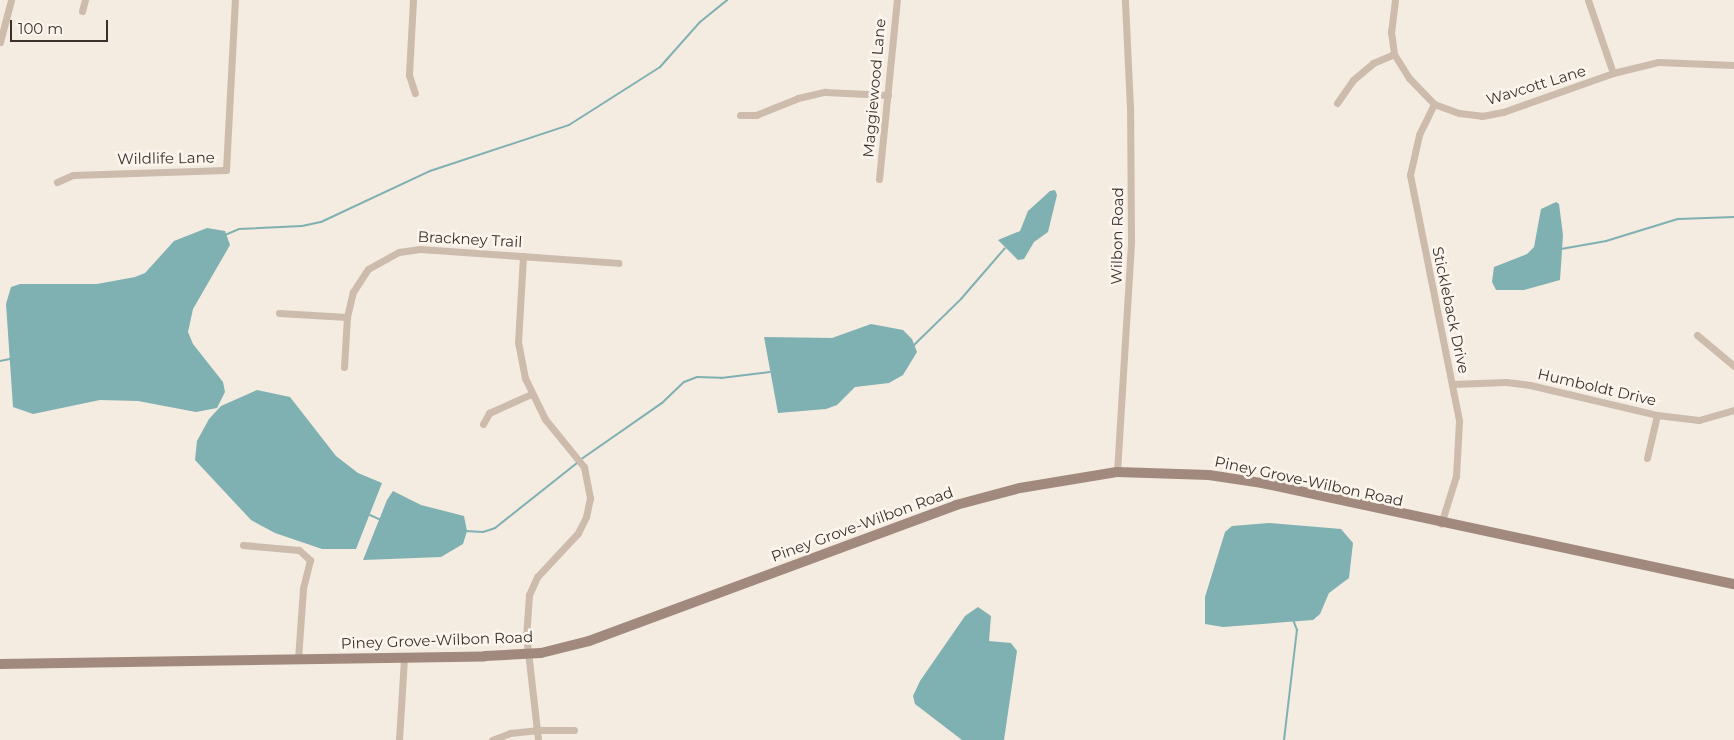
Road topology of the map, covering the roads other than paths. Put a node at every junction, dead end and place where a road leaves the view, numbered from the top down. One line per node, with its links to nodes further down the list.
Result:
1 (11, 0): 10 (street)
2 (85, 0): 9 (street)
3 (235, 0): 20 (street, Wildlife Lane)
4 (413, 0): 14 (street)
5 (897, 0): 15 (street, Maggiewood Lane)
6 (1125, 0): 34 (street, Wilbon Road)
7 (1395, 0): 11 (street, Wavcott Lane)
8 (1588, 0): 13 (street)
9 (82, 10)
10 (0, 42)
11 (1394, 54): 16 (street); 17 (street, Wavcott Lane)
12 (1734, 65): 13 (street, Wavcott Lane)
13 (1613, 73): 17 (street, Wavcott Lane)
14 (415, 93)
15 (888, 95): 18 (street); 19 (street, Maggiewood Lane)
16 (1337, 103)
17 (1434, 104): 28 (street, Stickleback Drive)
18 (740, 115)
19 (879, 179)
20 (57, 182)
21 (523, 256): 22 (street, Brackney Trail); 24 (street, Brackney Trail); 29 (street)
22 (619, 263)
23 (278, 313): 24 (street)
24 (347, 317): 27 (street, Brackney Trail)
25 (1697, 335): 26 (street)
26 (1734, 366)
27 (344, 367)
28 (1452, 384): 31 (street, Humboldt Drive); 35 (street, Stickleback Drive)
29 (531, 394): 32 (street); 38 (street)
30 (1734, 410): 31 (street, Humboldt Drive)
31 (1657, 416): 33 (street)
32 (483, 424)
33 (1647, 458)
34 (1117, 472): 35 (street, Piney Grove-Wilbon Road); 38 (street, Piney Grove-Wilbon Road)
35 (1441, 524): 37 (street, Piney Grove-Wilbon Road)
36 (243, 544): 40 (street)
37 (1734, 584)
38 (530, 654): 39 (street, Piney Grove-Wilbon Road); 42 (street)
39 (404, 658): 40 (street, Piney Grove-Wilbon Road); 44 (street)
40 (298, 659): 41 (street, Piney Grove-Wilbon Road)
41 (0, 664)
42 (538, 730): 43 (street); 45 (street); 46 (street)
43 (574, 730)
44 (399, 740)
45 (492, 740)
46 (538, 740)

